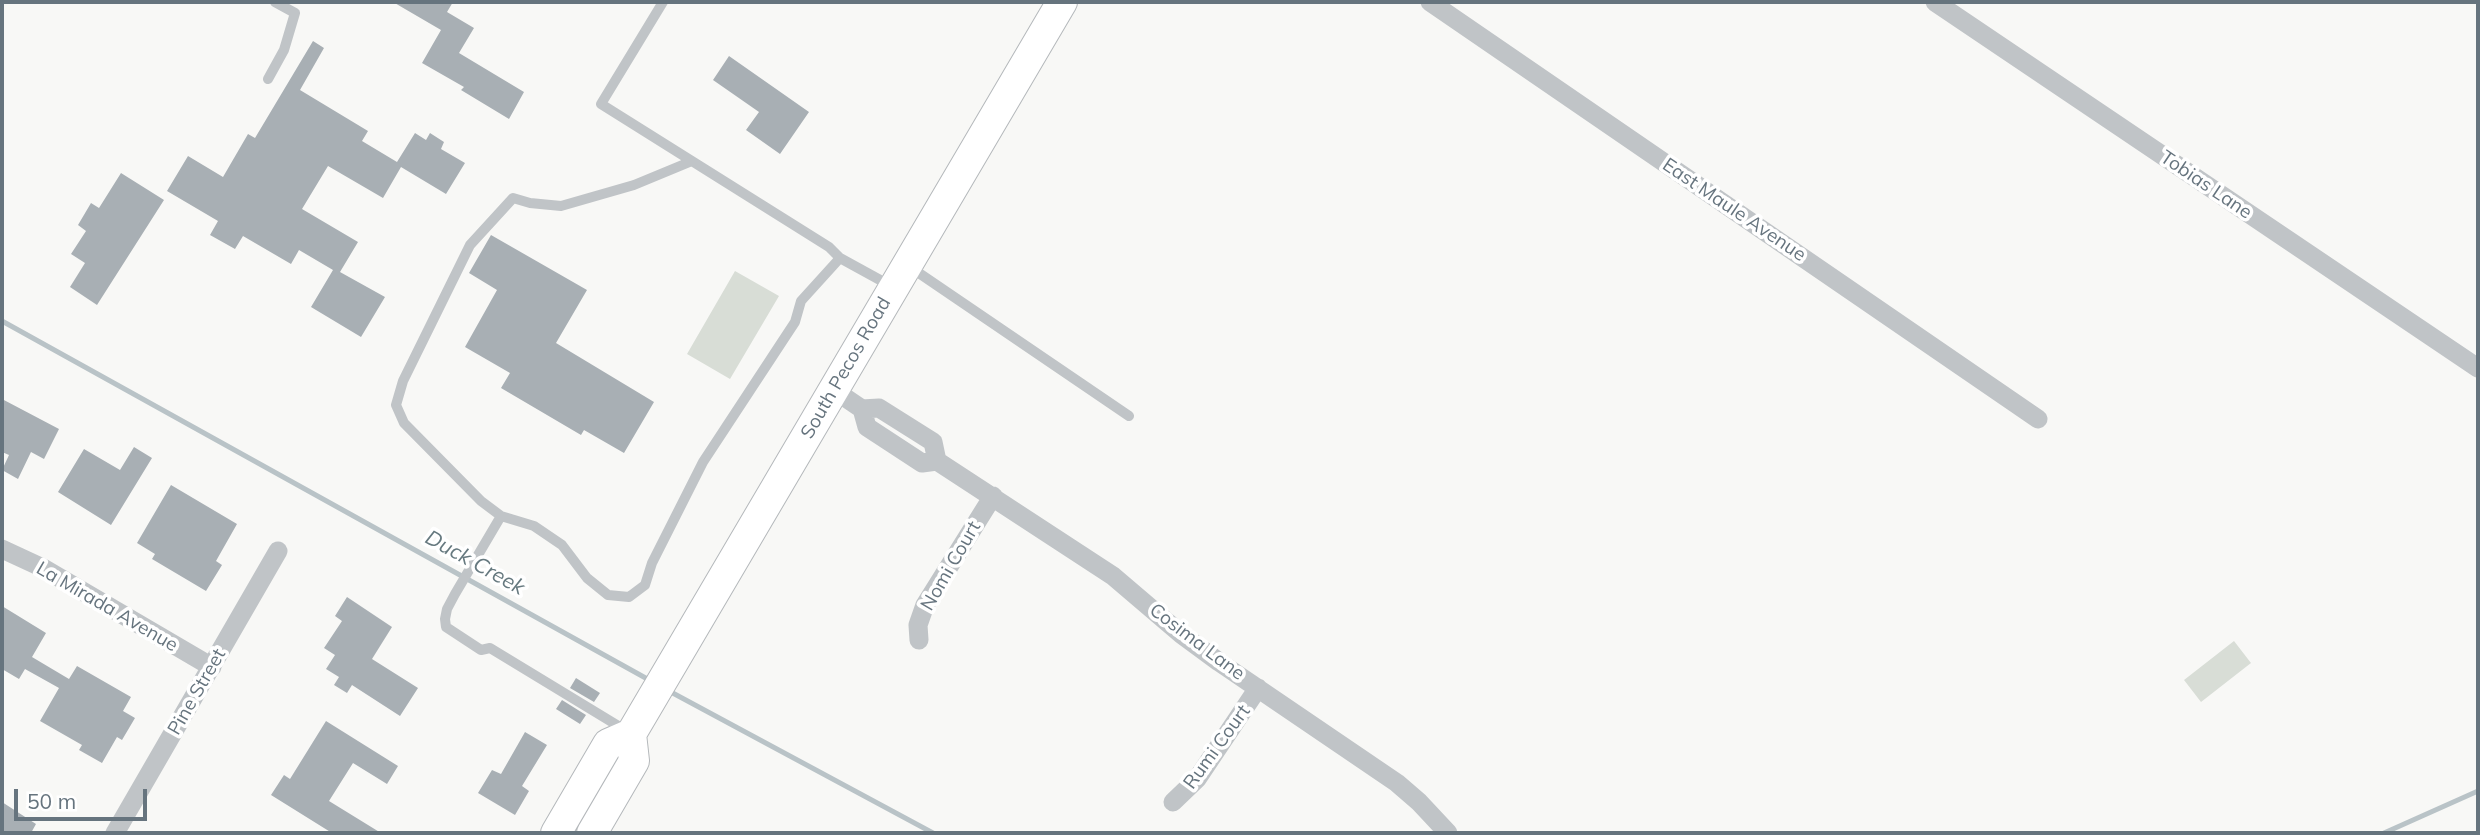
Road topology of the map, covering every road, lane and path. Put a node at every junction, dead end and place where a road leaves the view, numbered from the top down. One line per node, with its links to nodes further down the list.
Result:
1 (275, 2): 6 (lane)
2 (663, 2): 7 (lane)
3 (1062, 2): 9 (main road, South Pecos Road)
4 (1430, 2): 14 (street, East Maule Avenue)
5 (1935, 2): 10 (street, Tobias Lane)
6 (268, 79)
7 (692, 161): 8 (lane); 19 (lane)
8 (840, 258): 9 (lane); 19 (lane)
9 (900, 276): 11 (main road, South Pecos Road); 13 (lane)
10 (2478, 368)
11 (834, 390): 12 (street, Cosima Lane); 25 (main road, South Pecos Road)
12 (862, 409): 15 (street, Cosima Lane); 16 (street, Cosima Lane)
13 (1129, 416)
14 (2038, 419)
15 (912, 429): 16 (lane); 17 (street, Cosima Lane)
16 (900, 449): 17 (street, Cosima Lane)
17 (937, 461): 18 (street, Cosima Lane)
18 (993, 496): 22 (street, Nomi Court); 24 (street, Cosima Lane)
19 (501, 516): 25 (lane)
20 (2, 549): 23 (street, La Mirada Avenue)
21 (278, 551): 23 (street, Pine Street)
22 (919, 640)
23 (212, 667): 27 (street, Pine Street)
24 (1258, 688): 26 (street, Rumi Court); 30 (street, Cosima Lane)
25 (636, 732): 28 (main road, South Pecos Road); 29 (main road)
26 (1173, 802)
27 (114, 833)
28 (556, 833)
29 (592, 833)
30 (1448, 833)

